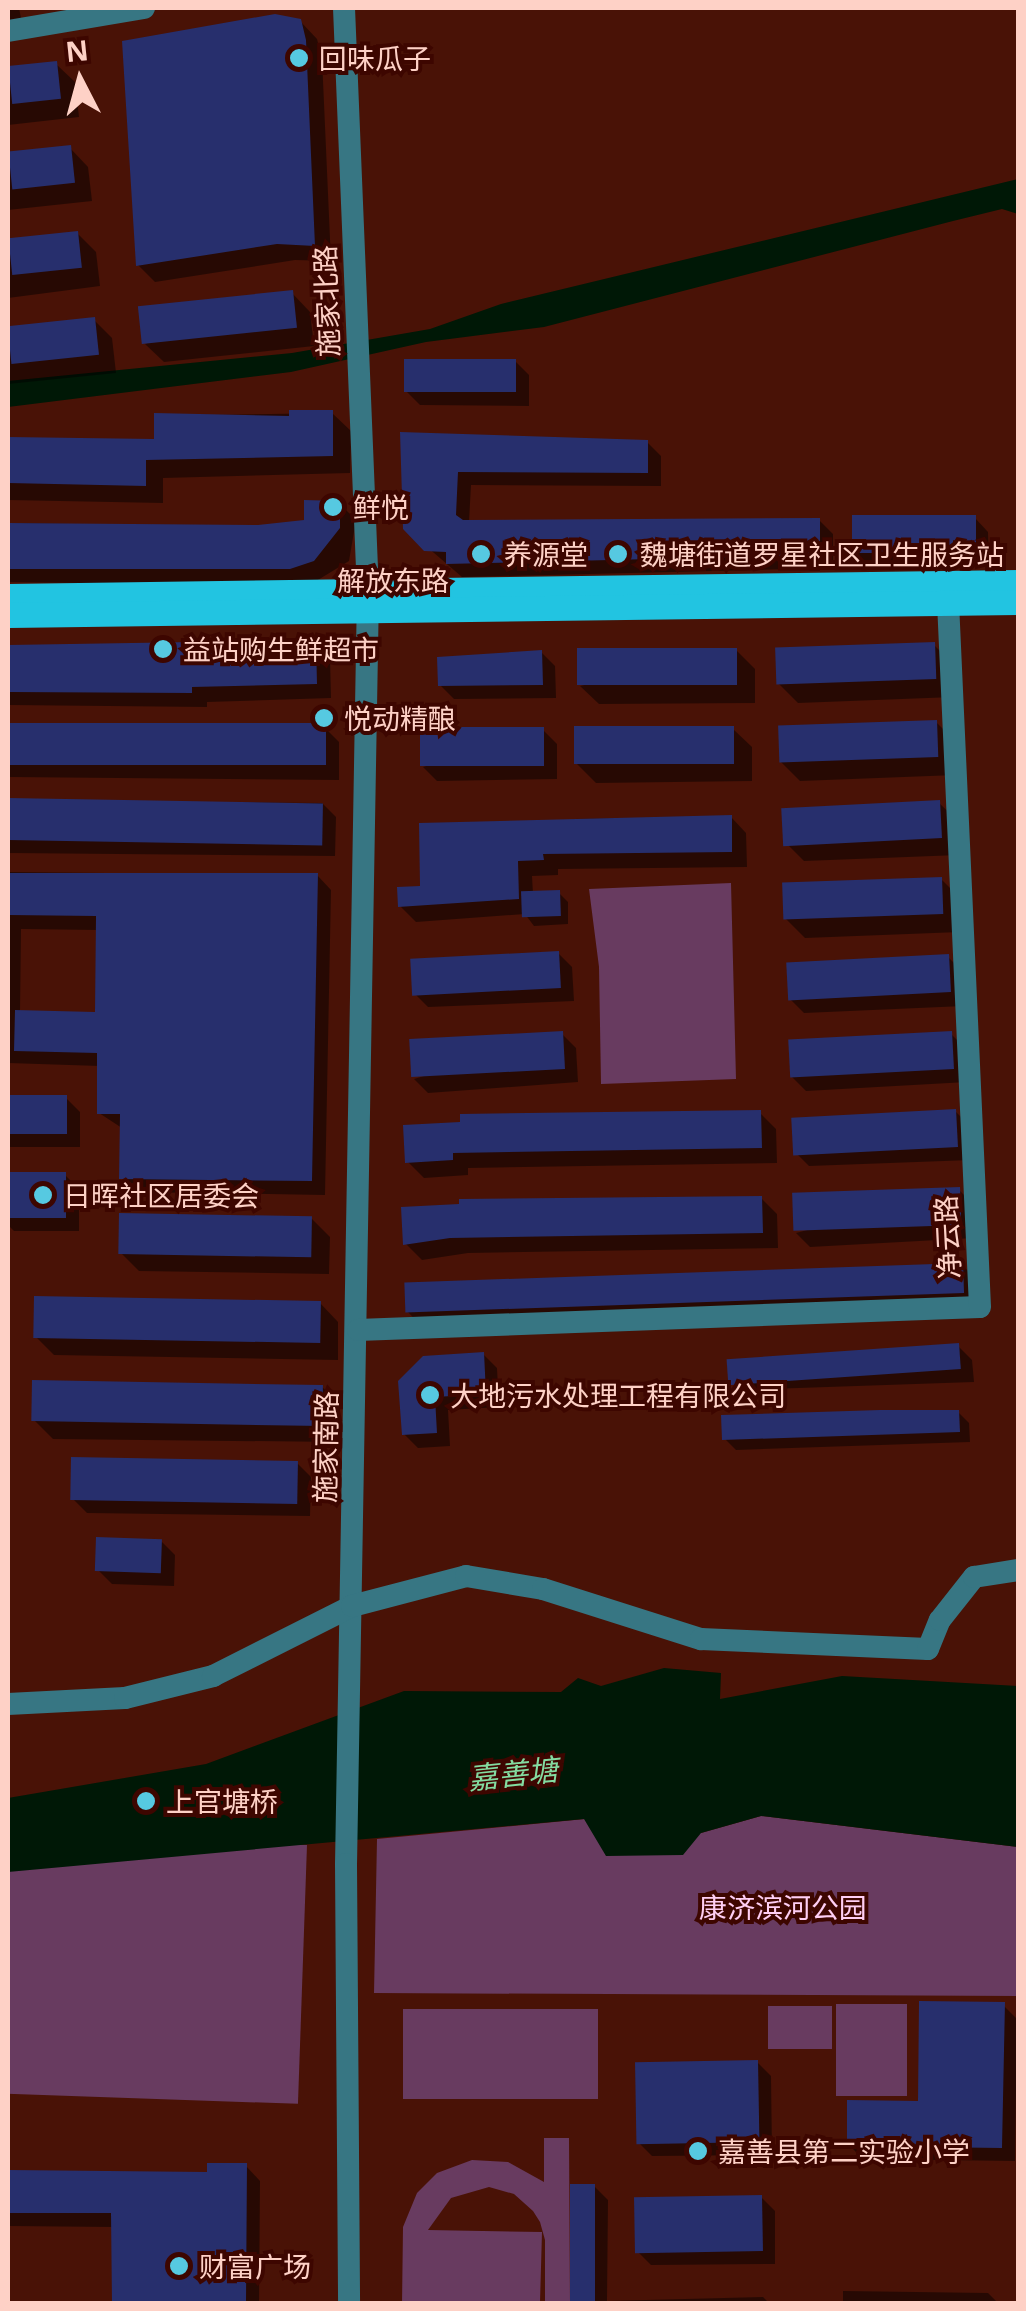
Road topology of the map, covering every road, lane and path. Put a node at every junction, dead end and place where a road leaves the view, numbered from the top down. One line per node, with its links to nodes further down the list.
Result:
1 (144, 8): 3 (street)
2 (344, 8): 6 (street, 施家北路)
3 (8, 31)
4 (1018, 582): 6 (main road, 解放东路)
5 (8, 596): 6 (main road, 解放东路)
6 (368, 600): 8 (main road, 解放东路); 9 (main road, 解放东路); 10 (street, 施家南路)
7 (1018, 602): 8 (main road, 解放东路)
8 (948, 603): 10 (street, 净云路)
9 (8, 614)
10 (358, 1330): 12 (street, 施家南路)
11 (1018, 1570): 12 (street)
12 (352, 1606): 13 (street); 14 (street, 施家南路)
13 (8, 1704)
14 (348, 2304)

